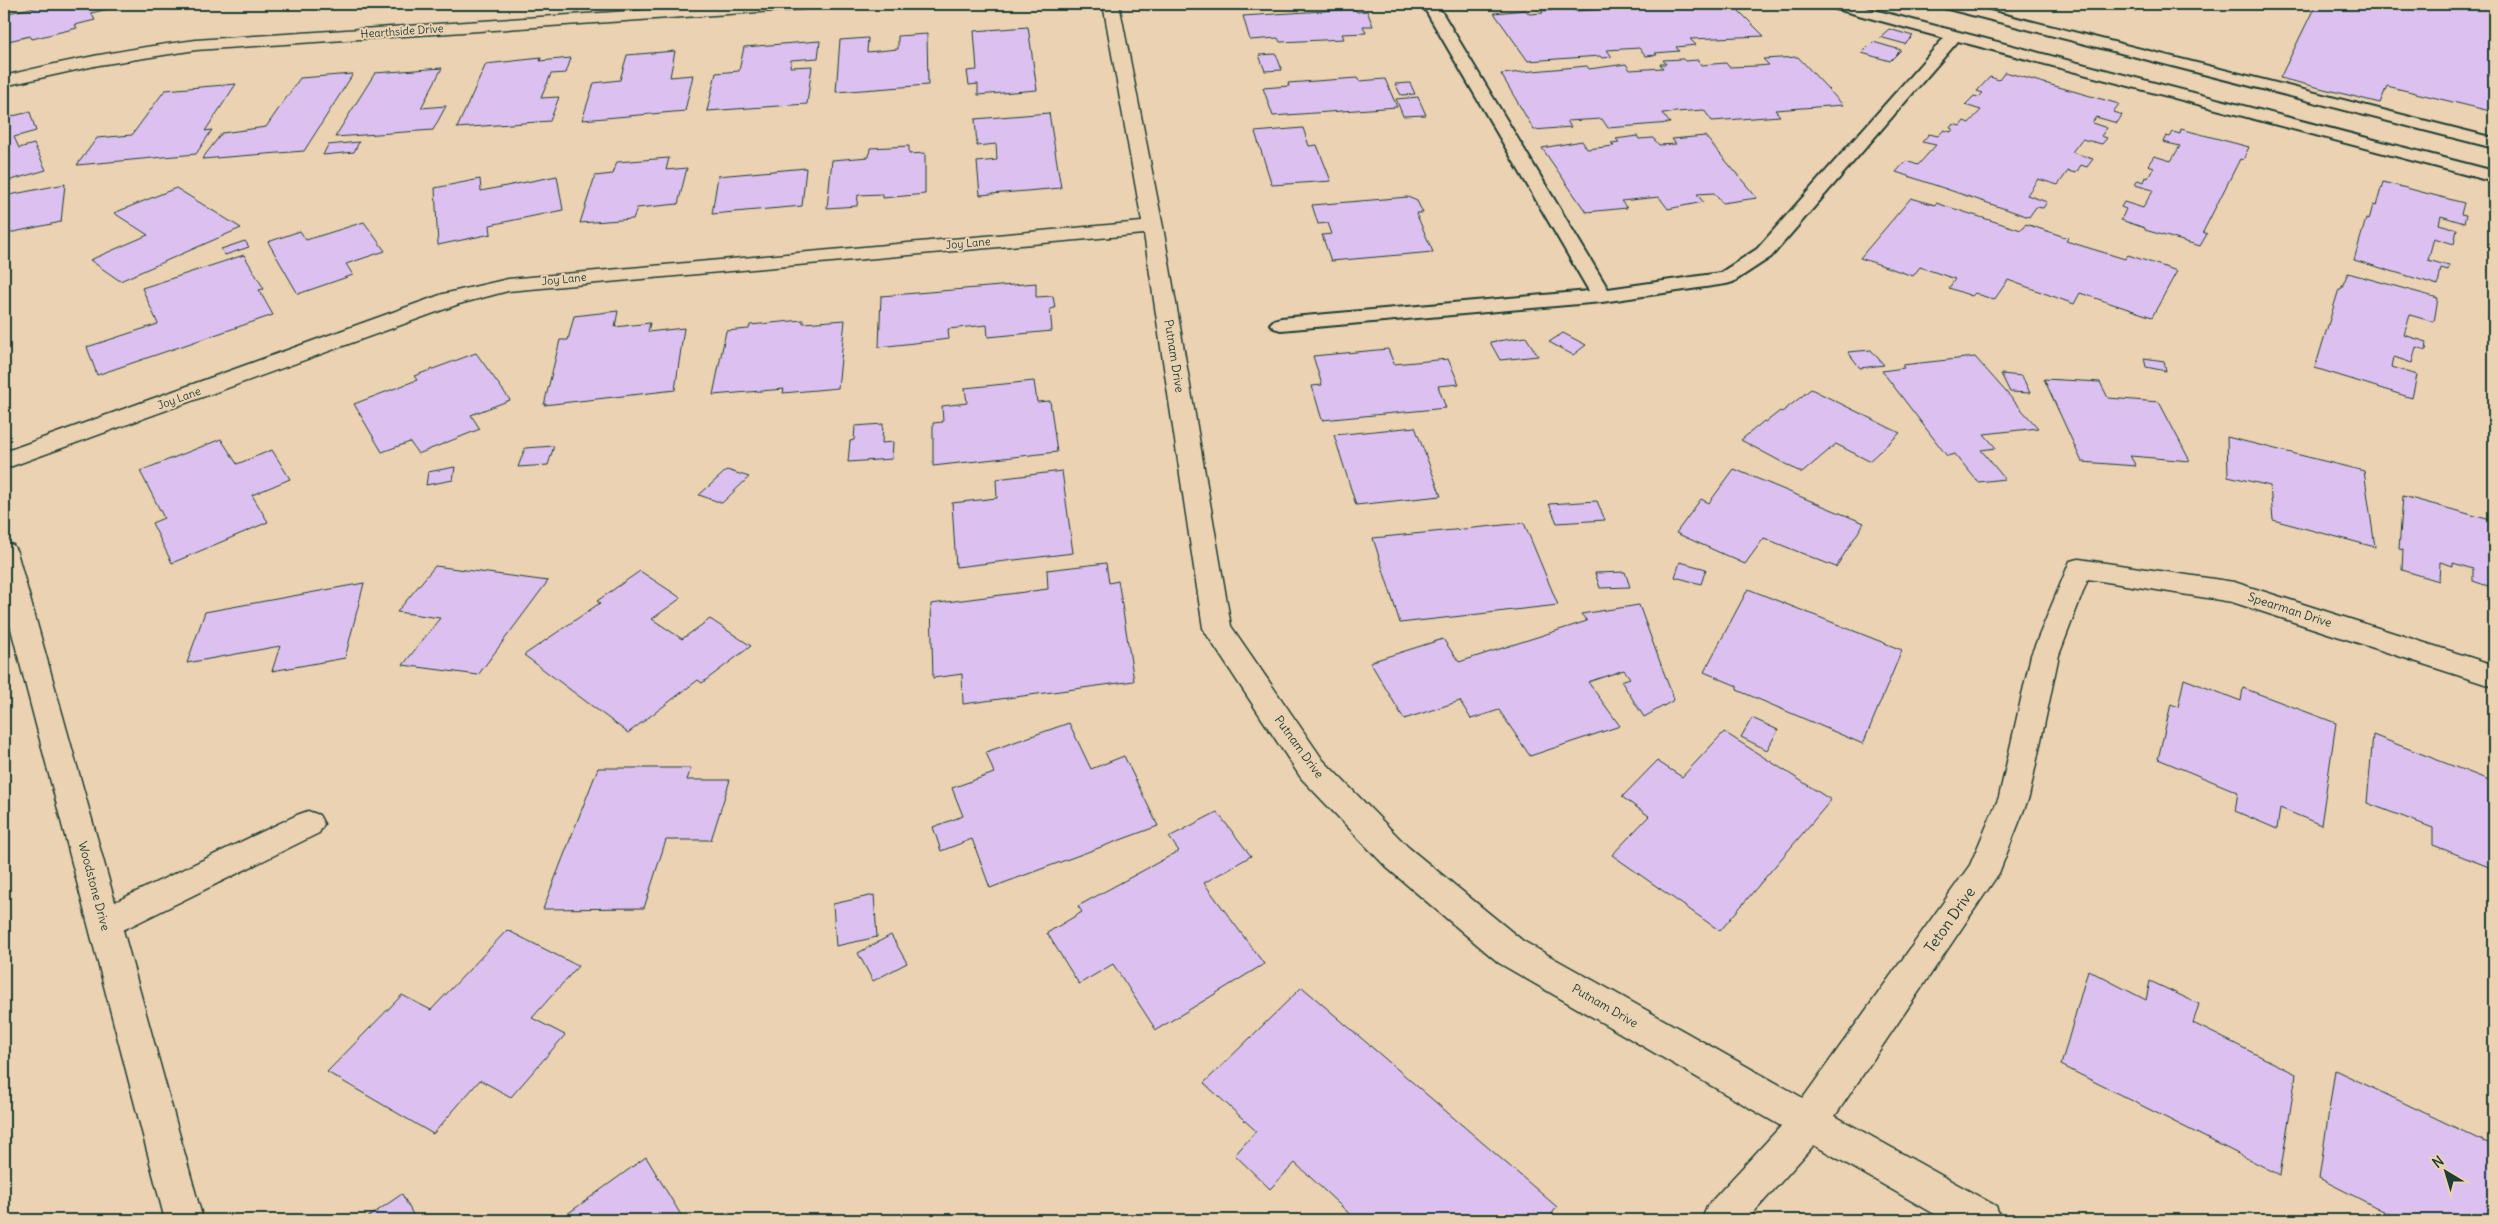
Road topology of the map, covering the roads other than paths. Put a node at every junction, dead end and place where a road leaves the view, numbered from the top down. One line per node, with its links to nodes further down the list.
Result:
1 (804, 4): 7 (street, Hearthside Drive)
2 (1111, 4): 10 (street, Putnam Drive)
3 (1429, 4): 11 (lane)
4 (1834, 4): 6 (lane)
5 (1944, 4): 8 (lane)
6 (1955, 36): 9 (lane); 11 (lane)
7 (4, 81)
8 (2494, 144)
9 (2494, 176)
10 (1153, 227): 13 (street, Joy Lane); 19 (street, Putnam Drive)
11 (1602, 296): 12 (lane)
12 (1281, 324)
13 (4, 461)
14 (4, 552): 18 (street, Woodstone Drive)
15 (2079, 568): 16 (street, Spearman Drive); 19 (street, Teton Drive)
16 (2494, 676)
17 (308, 824): 18 (street)
18 (104, 923): 20 (street, Woodstone Drive)
19 (1809, 1122): 21 (street, Teton Drive); 22 (street, Putnam Drive)
20 (184, 1220)
21 (1722, 1220)
22 (1982, 1220)

